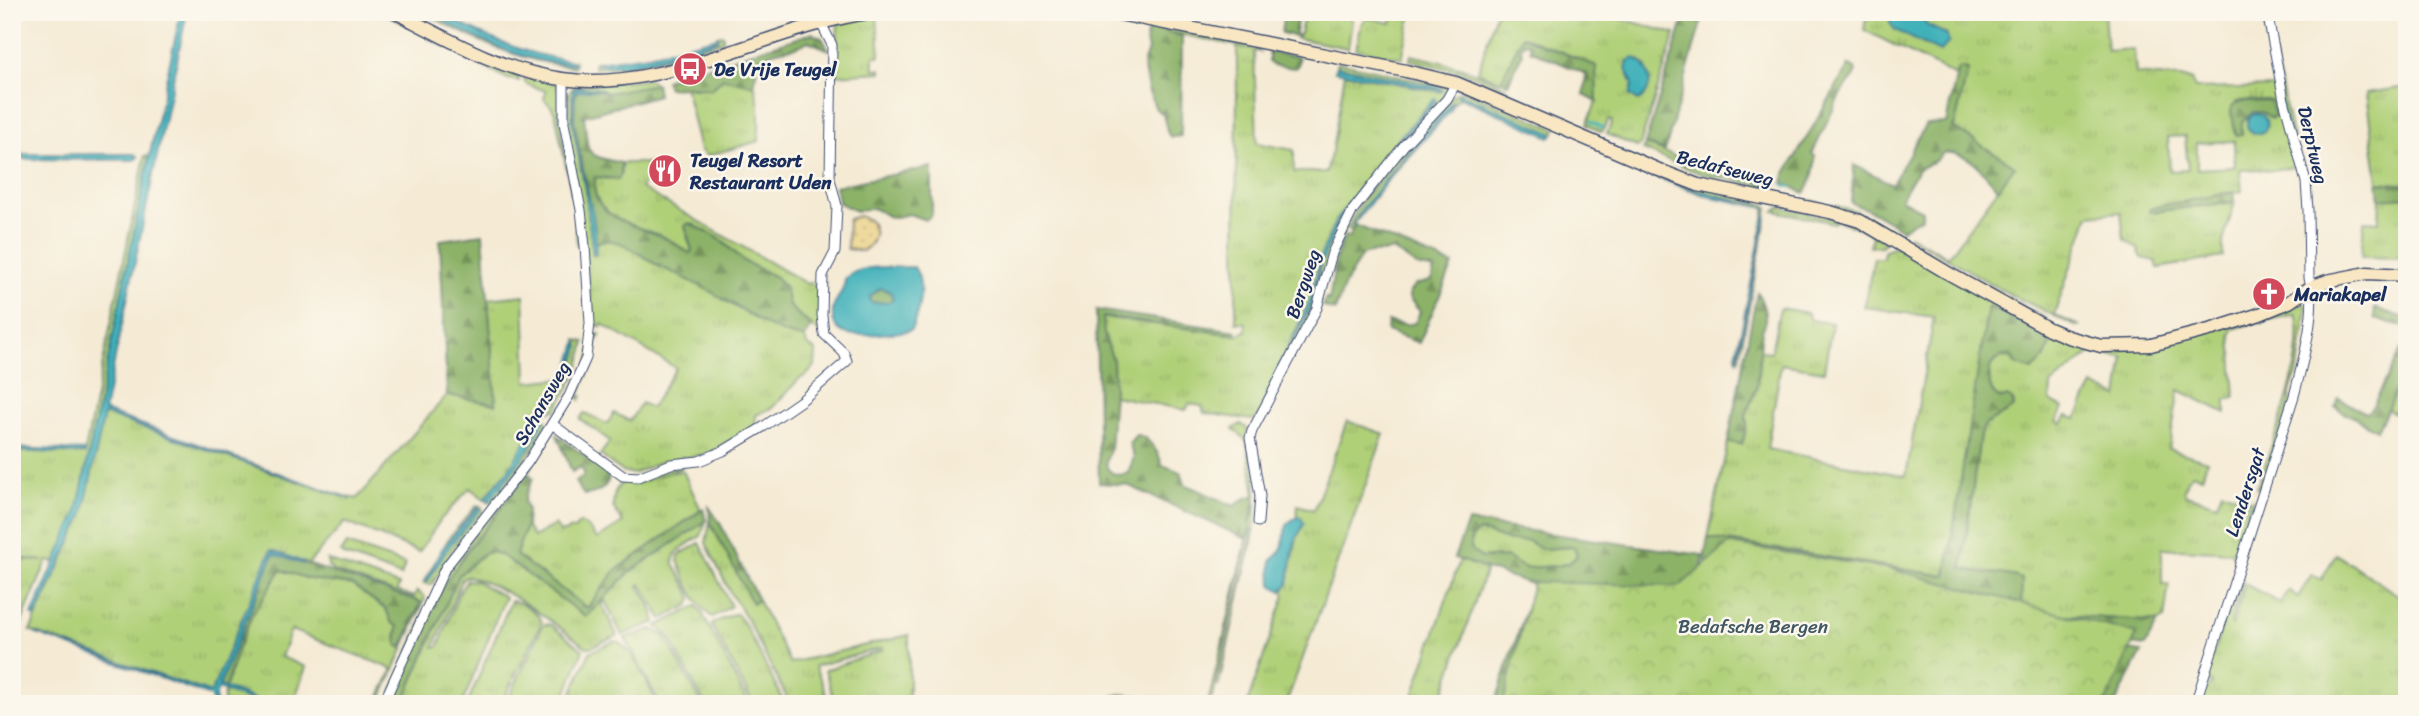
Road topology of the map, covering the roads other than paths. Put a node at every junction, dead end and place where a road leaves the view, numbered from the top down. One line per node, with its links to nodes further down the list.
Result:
1 (395, 12): 6 (street)
2 (874, 12): 5 (street)
3 (1109, 12): 7 (street, Bedafseweg)
4 (2267, 12): 9 (street, Derptweg)
5 (821, 23): 6 (street); 10 (street)
6 (564, 80): 10 (street, Schansweg)
7 (1456, 83): 9 (street, Bedafseweg); 11 (street, Bergweg)
8 (2407, 275): 9 (street, Bedafseweg)
9 (2311, 287): 13 (street, Lendersgat)
10 (552, 424): 12 (street, Schansweg)
11 (1258, 522)
12 (383, 704)
13 (2195, 704)

